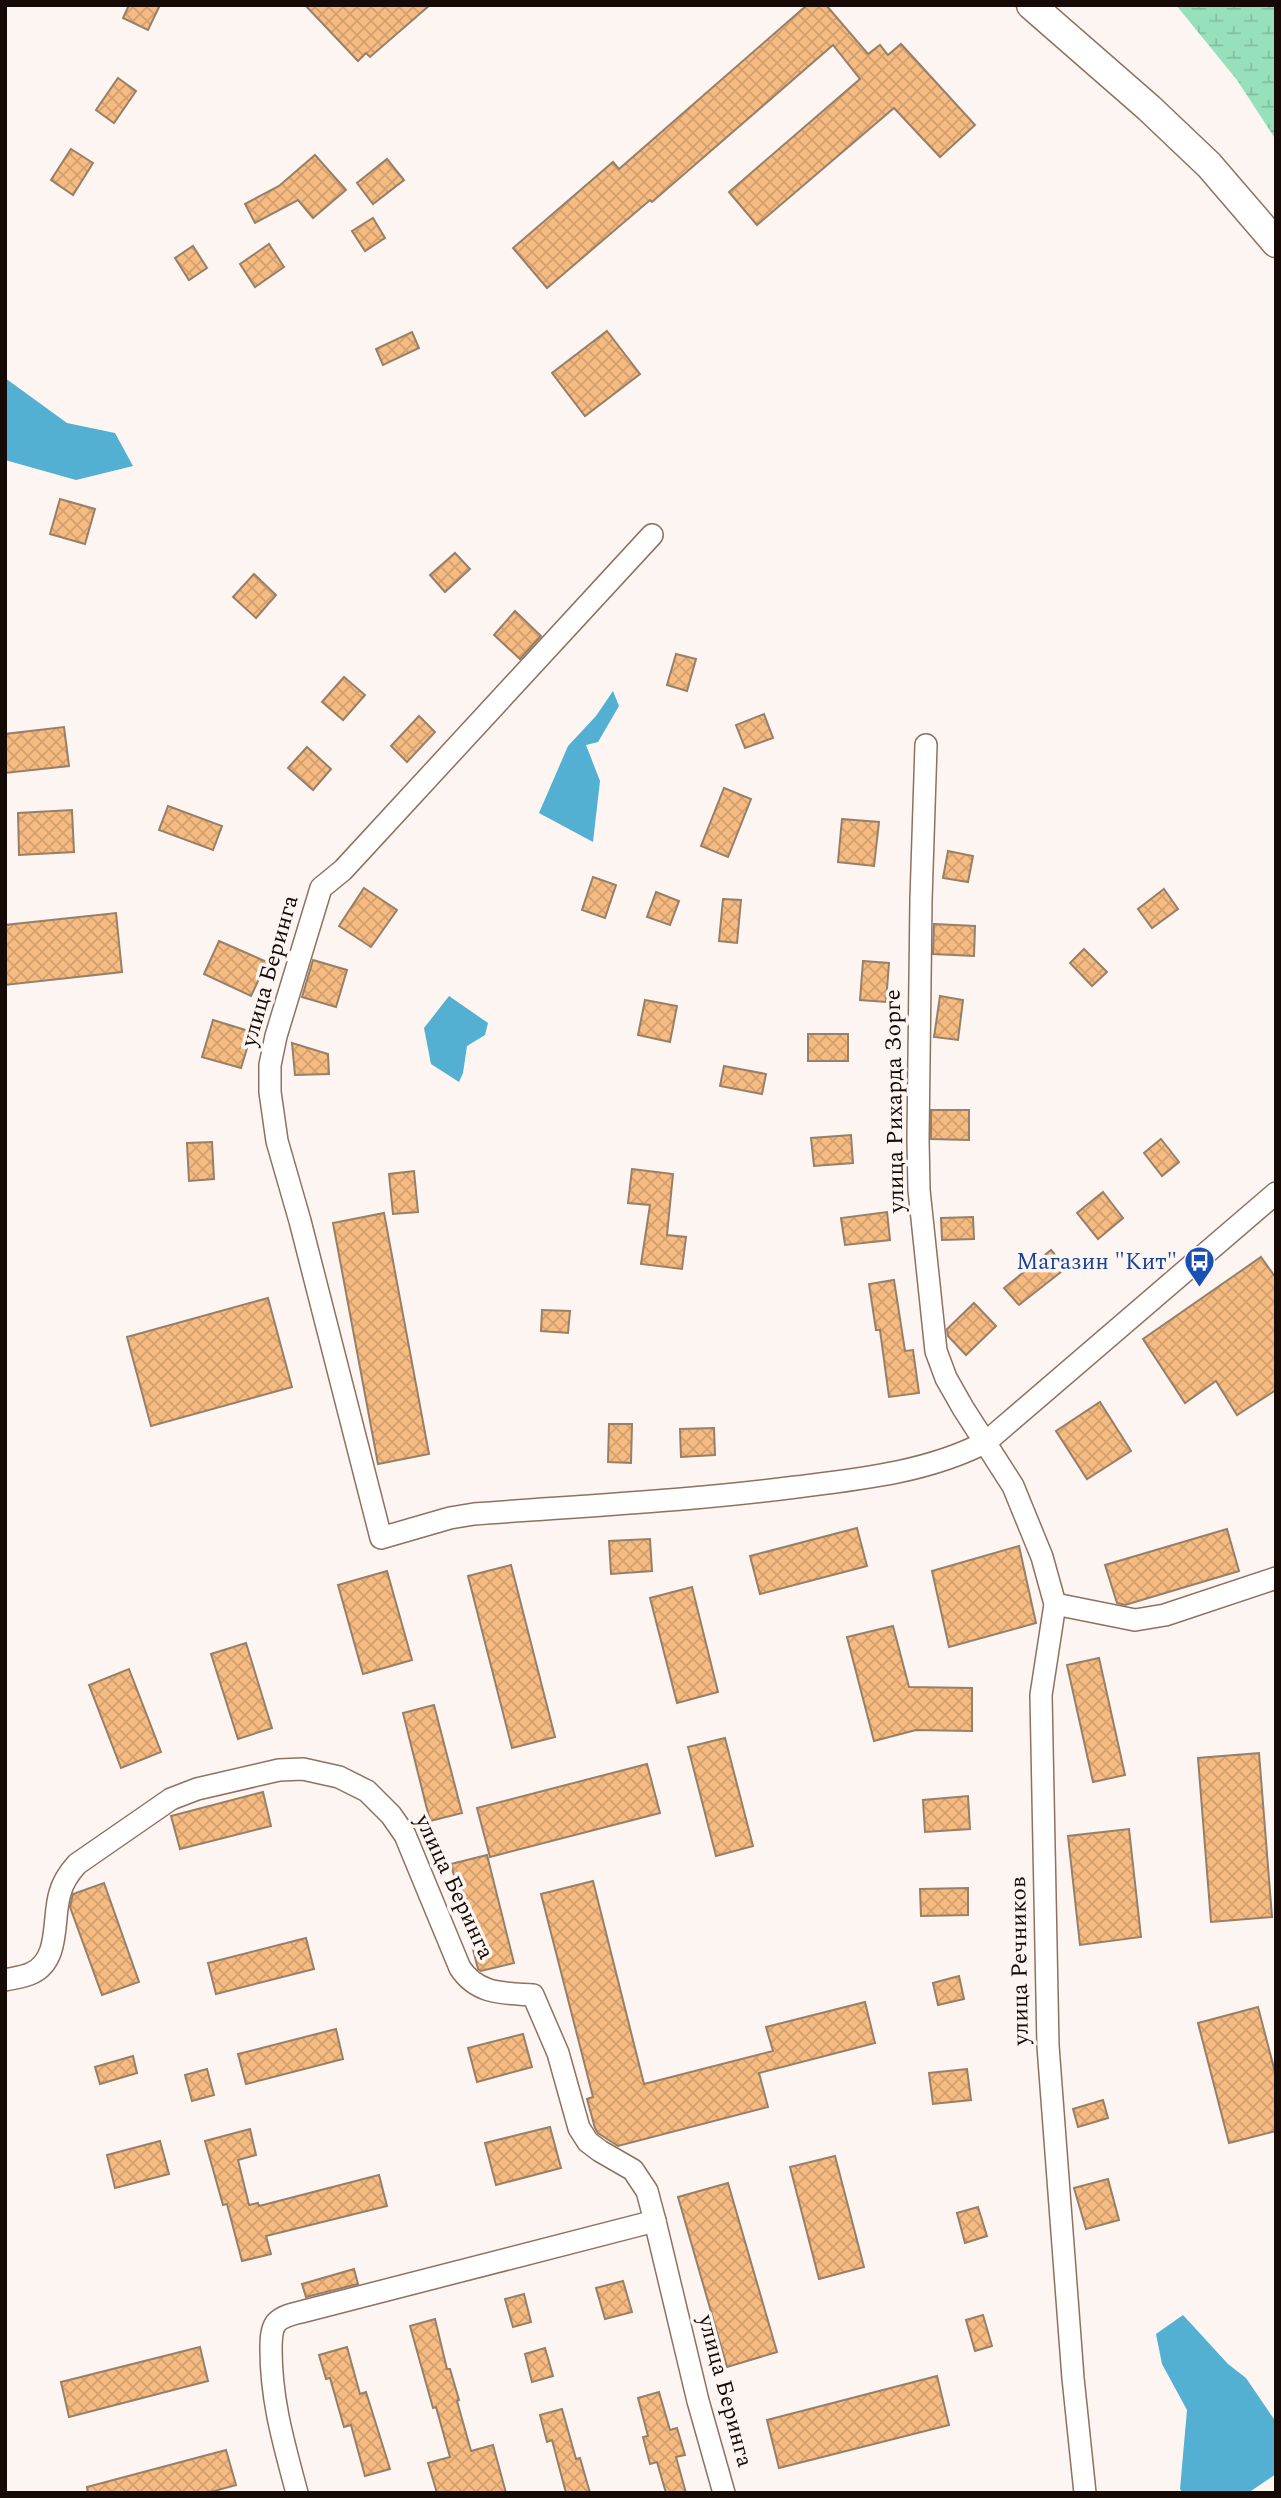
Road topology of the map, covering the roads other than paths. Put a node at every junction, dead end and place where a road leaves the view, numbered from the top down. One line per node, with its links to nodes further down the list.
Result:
1 (1031, 5): 2 (main road)
2 (1276, 243)
3 (652, 535): 6 (street, улица Беринга)
4 (926, 745): 6 (street, улица Рихарда Зорге)
5 (1276, 1193): 6 (street)
6 (986, 1442): 8 (street, улица Речников)
7 (1276, 1578): 8 (street)
8 (1055, 1604): 13 (street, улица Речников)
9 (5, 1980): 10 (street, улица Беринга)
10 (655, 2221): 11 (street); 12 (street, улица Беринга)
11 (298, 2493)
12 (724, 2493)
13 (1085, 2493)

